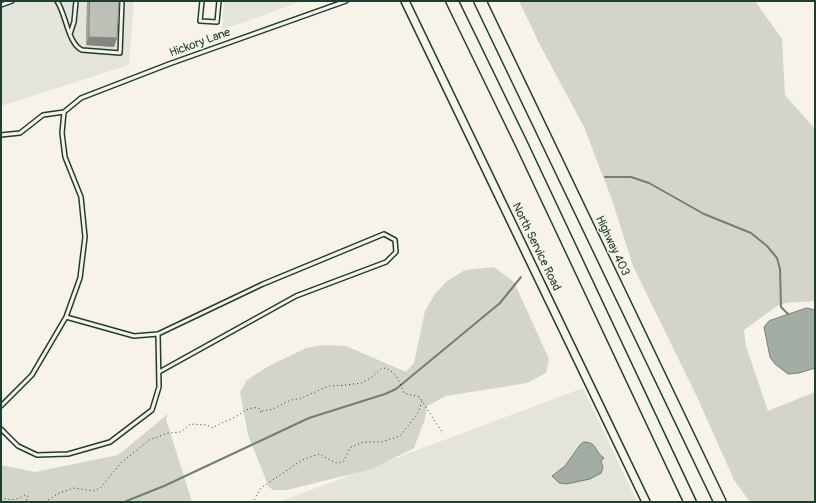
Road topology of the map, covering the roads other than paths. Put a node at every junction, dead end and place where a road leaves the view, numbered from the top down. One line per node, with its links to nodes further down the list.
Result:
1 (12, 1): 11 (lane)
2 (57, 1): 12 (lane)
3 (76, 1): 12 (lane)
4 (122, 1): 12 (lane)
5 (202, 1): 6 (lane)
6 (219, 1)
7 (346, 1): 13 (lane, Hickory Lane)
8 (405, 1): 20 (street, North Service Road)
9 (452, 1): 21 (highway)
10 (480, 1): 22 (highway, Highway 403)
11 (1, 5)
12 (70, 34)
13 (64, 112): 14 (lane); 15 (lane)
14 (1, 135)
15 (66, 317): 16 (lane); 18 (lane)
16 (158, 334): 17 (lane); 17 (lane)
17 (159, 372): 19 (lane)
18 (1, 406)
19 (1, 429)
20 (646, 502)
21 (690, 502)
22 (720, 502)

